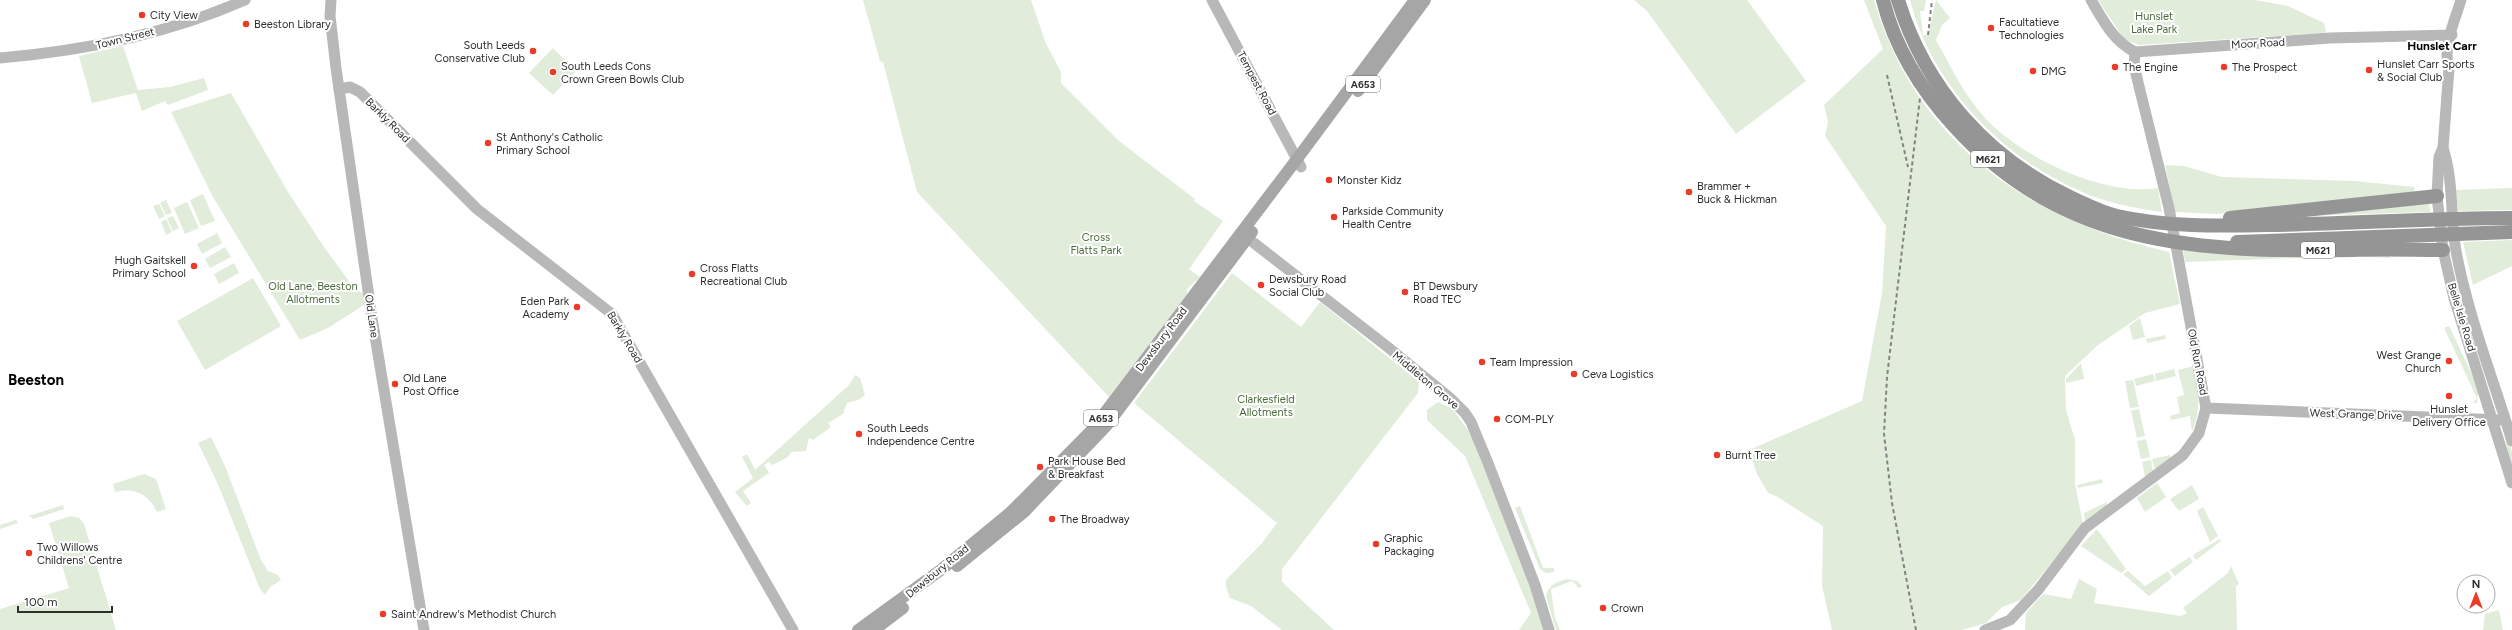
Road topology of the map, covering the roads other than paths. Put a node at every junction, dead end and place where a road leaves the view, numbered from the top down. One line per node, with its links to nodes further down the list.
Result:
1 (331, 0): 14 (street, Old Lane)
2 (1212, 0): 16 (street, Tempest Road)
3 (1415, 0): 13 (main road, Dewsbury Road / A653)
4 (1425, 0): 13 (main road, Dewsbury Road / A653)
5 (1883, 0): 24 (highway, M621)
6 (1898, 0): 20 (highway, M621)
7 (2091, 0): 11 (street)
8 (2461, 0): 10 (street, Belle Isle Road)
9 (238, 2): 12 (street, Town Street)
10 (2452, 36): 11 (street, Moor Road); 15 (street, Belle Isle Road)
11 (2135, 52): 27 (street, Old Run Road)
12 (0, 58)
13 (1359, 82): 16 (main road, Dewsbury Road / A653)
14 (339, 89): 32 (street, Old Lane); 33 (street, Barkly Road)
15 (2443, 148): 17 (street, Belle Isle Road); 18 (street, Belle Isle Road)
16 (1299, 163): 23 (main road, Dewsbury Road / A653)
17 (2437, 196): 18 (street); 20 (highway, M621); 25 (street, Belle Isle Road)
18 (2451, 200): 25 (street, Belle Isle Road)
19 (2512, 218): 21 (highway, M621)
20 (2192, 224): 21 (highway, M621)
21 (2481, 225): 22 (highway, M621); 24 (highway, M621)
22 (2512, 232)
23 (1245, 236): 26 (main road, Dewsbury Road / A653); 36 (street, Middleton Grove)
24 (2194, 244): 25 (highway, M621)
25 (2449, 250): 28 (street, Belle Isle Road); 29 (street, Belle Isle Road)
26 (1118, 403): 34 (main road, Dewsbury Road / A653); 35 (main road, Dewsbury Road / A653)
27 (2206, 408): 28 (street, West Grange Drive); 37 (street, Old Run Road)
28 (2494, 419): 29 (street, West Grange Drive); 31 (street, Belle Isle Road)
29 (2506, 420): 30 (street, Belle Isle Road)
30 (2512, 441)
31 (2512, 483)
32 (424, 630)
33 (793, 630)
34 (858, 630)
35 (874, 630)
36 (1549, 630)
37 (1985, 630)

